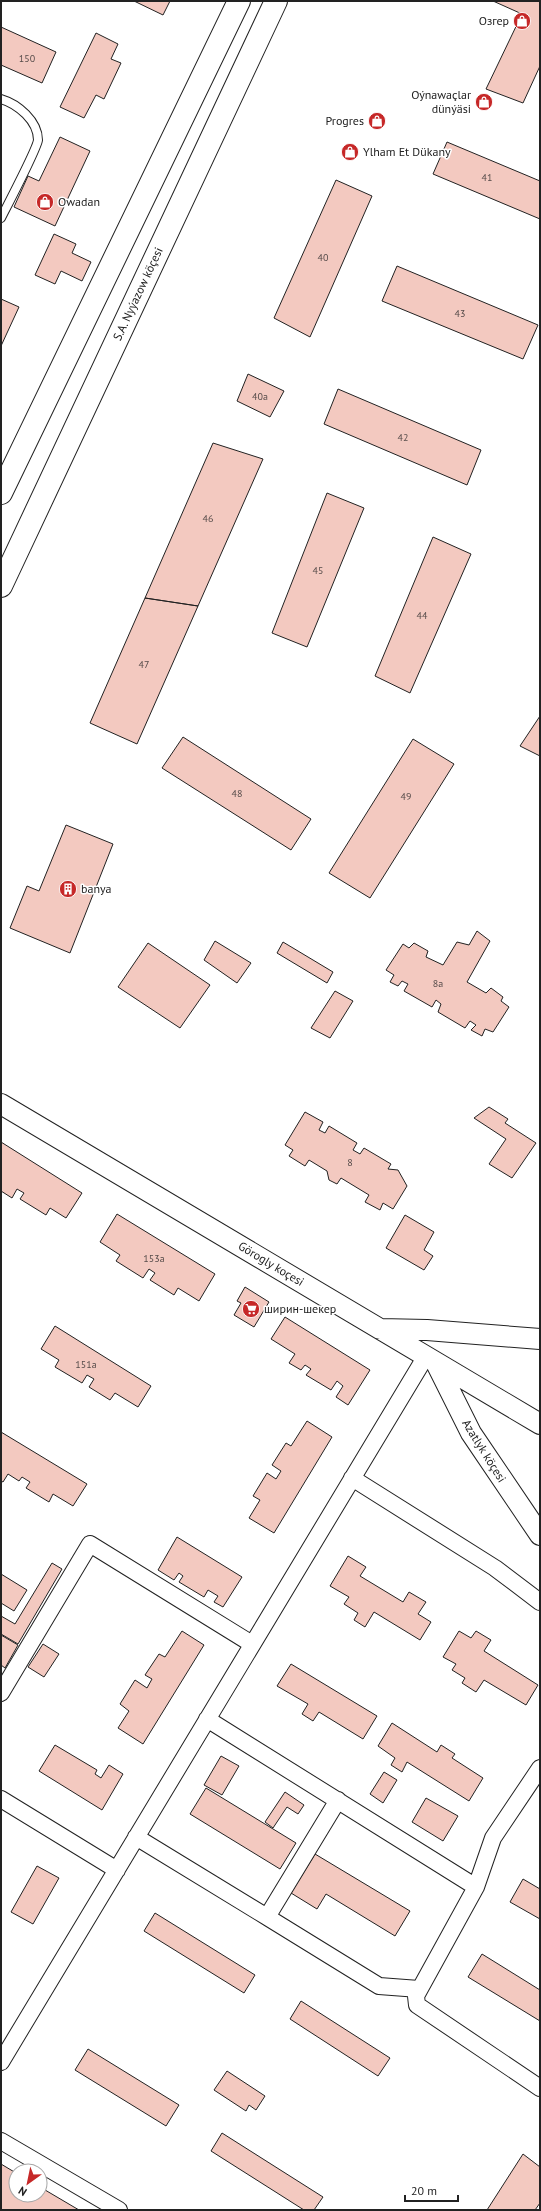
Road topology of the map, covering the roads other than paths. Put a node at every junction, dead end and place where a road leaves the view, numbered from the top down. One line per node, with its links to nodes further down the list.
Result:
1 (239, 1): 5 (main road)
2 (276, 1): 6 (main road, S.A. Nyýazow köçesi)
3 (1, 99): 4 (lane)
4 (1, 218)
5 (1, 493)
6 (1, 586)
7 (1, 1104): 8 (street, Görogly koçesi)
8 (379, 1329): 9 (street); 10 (street, Görogly koçesi)
9 (540, 1338)
10 (431, 1360): 11 (street, Görogly koçesi); 12 (street); 13 (street, Azatlyk köçesi)
11 (540, 1424)
12 (352, 1478): 14 (street); 15 (street)
13 (540, 1535)
14 (540, 1602)
15 (252, 1644): 16 (street); 17 (street)
16 (1, 1693)
17 (207, 1719): 20 (street); 21 (street)
18 (540, 1768): 23 (street)
19 (1, 1799): 22 (street)
20 (338, 1800): 23 (street); 24 (street)
21 (136, 1837): 22 (street); 24 (street)
22 (117, 1870): 26 (street)
23 (476, 1887): 25 (street)
24 (266, 1917): 25 (street)
25 (419, 1990): 27 (street)
26 (1, 2062)
27 (540, 2088)
28 (1, 2141): 29 (street)
29 (119, 2210)

